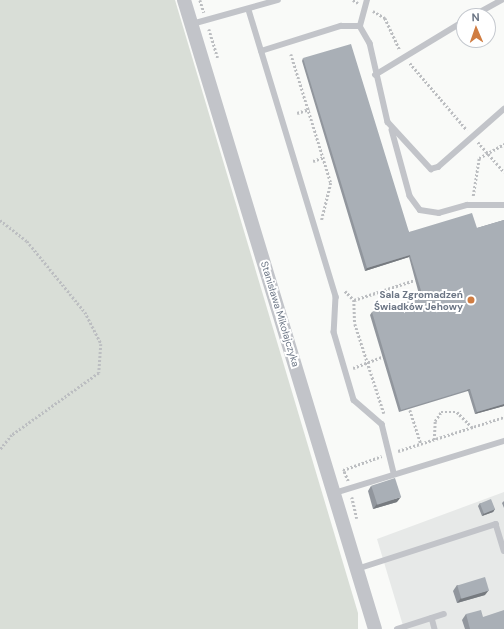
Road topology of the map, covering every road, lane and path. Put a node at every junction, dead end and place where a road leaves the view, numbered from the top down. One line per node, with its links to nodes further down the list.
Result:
1 (184, 0): 9 (street, Stanisława Mikołajczyka)
2 (278, 0): 8 (lane)
3 (353, 0): 6 (path)
4 (367, 0): 6 (lane)
5 (502, 0): 7 (lane)
6 (367, 7): 10 (lane); 14 (path)
7 (488, 8)
8 (249, 10): 9 (lane); 12 (lane)
9 (192, 24): 49 (street, Stanisława Mikołajczyka)
10 (360, 26): 12 (lane); 15 (lane)
11 (456, 26): 14 (lane)
12 (261, 51): 35 (lane)
13 (291, 54): 16 (path)
14 (405, 58): 15 (lane); 20 (path)
15 (375, 75): 19 (lane)
16 (309, 109): 18 (path); 23 (path)
17 (504, 109): 20 (lane)
18 (298, 113)
19 (392, 128): 20 (lane); 26 (lane)
20 (472, 136): 22 (path)
21 (504, 144): 22 (path)
22 (487, 151): 25 (path); 26 (path)
23 (324, 157): 24 (path); 29 (path)
24 (313, 161)
25 (504, 172)
26 (473, 204): 27 (lane)
27 (504, 205)
28 (0, 220): 44 (path)
29 (323, 224)
30 (415, 280): 32 (path)
31 (343, 288): 32 (path)
32 (354, 300): 34 (path)
33 (384, 356): 34 (path)
34 (367, 362): 35 (path); 38 (path)
35 (345, 371): 46 (lane)
36 (410, 410): 43 (path)
37 (504, 417): 39 (path)
38 (387, 418)
39 (473, 428): 40 (path); 40 (path)
40 (434, 440): 43 (path)
41 (504, 441): 47 (lane)
42 (396, 443): 45 (path)
43 (420, 444): 45 (path)
44 (0, 450)
45 (400, 450): 46 (path)
46 (389, 453): 47 (lane); 48 (path)
47 (394, 473): 48 (lane)
48 (350, 488): 49 (lane); 50 (path)
49 (335, 493): 52 (street, Stanisława Mikołajczyka)
50 (359, 526)
51 (504, 551): 52 (lane)
52 (357, 568): 56 (street, Stanisława Mikołajczyka)
53 (444, 614): 54 (lane)
54 (432, 618): 55 (lane); 58 (lane)
55 (416, 626): 57 (lane)
56 (374, 629)
57 (397, 629)
58 (435, 629)

